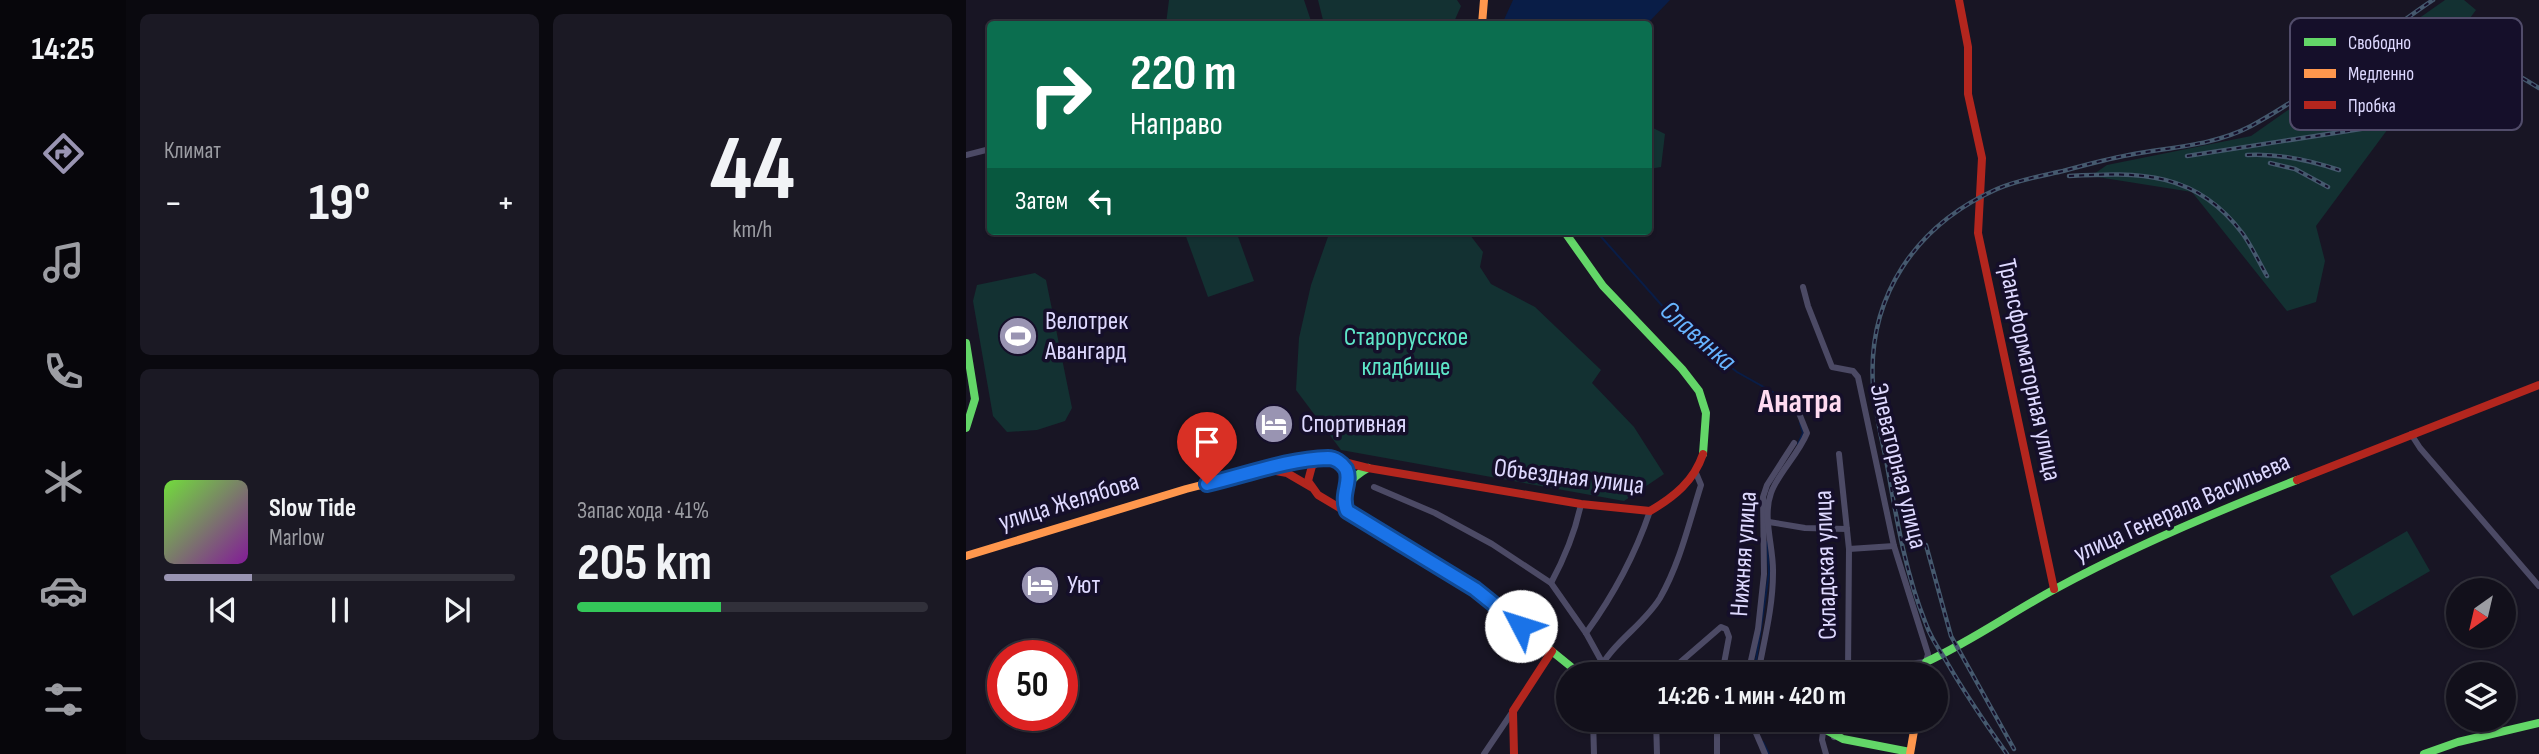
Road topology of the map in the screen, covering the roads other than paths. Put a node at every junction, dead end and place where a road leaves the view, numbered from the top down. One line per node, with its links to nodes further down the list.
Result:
1 (1484, 0): 3 (main road)
2 (1959, 0): 35 (main road, Трансформаторная улица)
3 (1482, 21)
4 (987, 150): 5 (street)
5 (966, 155)
6 (1566, 235): 20 (main road, Объездная улица)
7 (1803, 287): 30 (street, Элеваторная улица)
8 (966, 343): 10 (main road)
9 (2539, 385): 13 (main road, улица Генерала Васильева)
10 (970, 386): 12 (main road)
11 (1793, 398): 28 (street, Нижняя улица)
12 (966, 428)
13 (2411, 434): 34 (street); 35 (main road, улица Генерала Васильева)
14 (1794, 443): 42 (street, Нижняя улица)
15 (1839, 454): 29 (street, Складская улица)
16 (1320, 460): 17 (main road); 19 (main road, улица Желябова); 21 (main road)
17 (1339, 462): 18 (main road, Объездная улица); 23 (main road)
18 (1368, 468): 23 (main road); 25 (main road, Объездная улица)
19 (1267, 470): 21 (main road); 32 (main road, улица Желябова)
20 (1696, 473): 27 (main road, Объездная улица); 39 (street)
21 (1311, 487): 24 (main road)
22 (1374, 487): 33 (street)
23 (1345, 488): 24 (main road); 26 (main road)
24 (1324, 497): 26 (main road)
25 (1581, 504): 27 (main road, Объездная улица); 33 (street)
26 (1347, 511): 37 (main road)
27 (1650, 511): 36 (street)
28 (1769, 522): 29 (street); 43 (street, Нижняя улица)
29 (1847, 529): 31 (street, Складская улица)
30 (1894, 546): 31 (street); 45 (street, Элеваторная улица)
31 (1849, 549): 44 (street, Складская улица)
32 (966, 556)
33 (1551, 583): 36 (street)
34 (2539, 586)
35 (2054, 589): 45 (main road, улица Генерала Васильева)
36 (1586, 633): 39 (street)
37 (1552, 651): 38 (main road); 46 (main road)
38 (1565, 662)
39 (1602, 662)
40 (1680, 662): 41 (street)
41 (1724, 662)
42 (1751, 662)
43 (1760, 662)
44 (1848, 662)
45 (1926, 662)
46 (1513, 710): 57 (street); 58 (main road)
47 (2539, 723): 64 (main road)
48 (1593, 732): 59 (street)
49 (1656, 732): 60 (street)
50 (1717, 732): 61 (street)
51 (1756, 732): 62 (street)
52 (1823, 732): 55 (main road); 63 (street)
53 (1836, 732): 55 (street)
54 (1914, 732): 56 (main road)
55 (1834, 737): 56 (main road)
56 (1910, 753)
57 (1484, 754)
58 (1514, 754)
59 (1594, 754)
60 (1657, 754)
61 (1717, 754)
62 (1765, 754)
63 (1826, 754)
64 (2424, 754)

